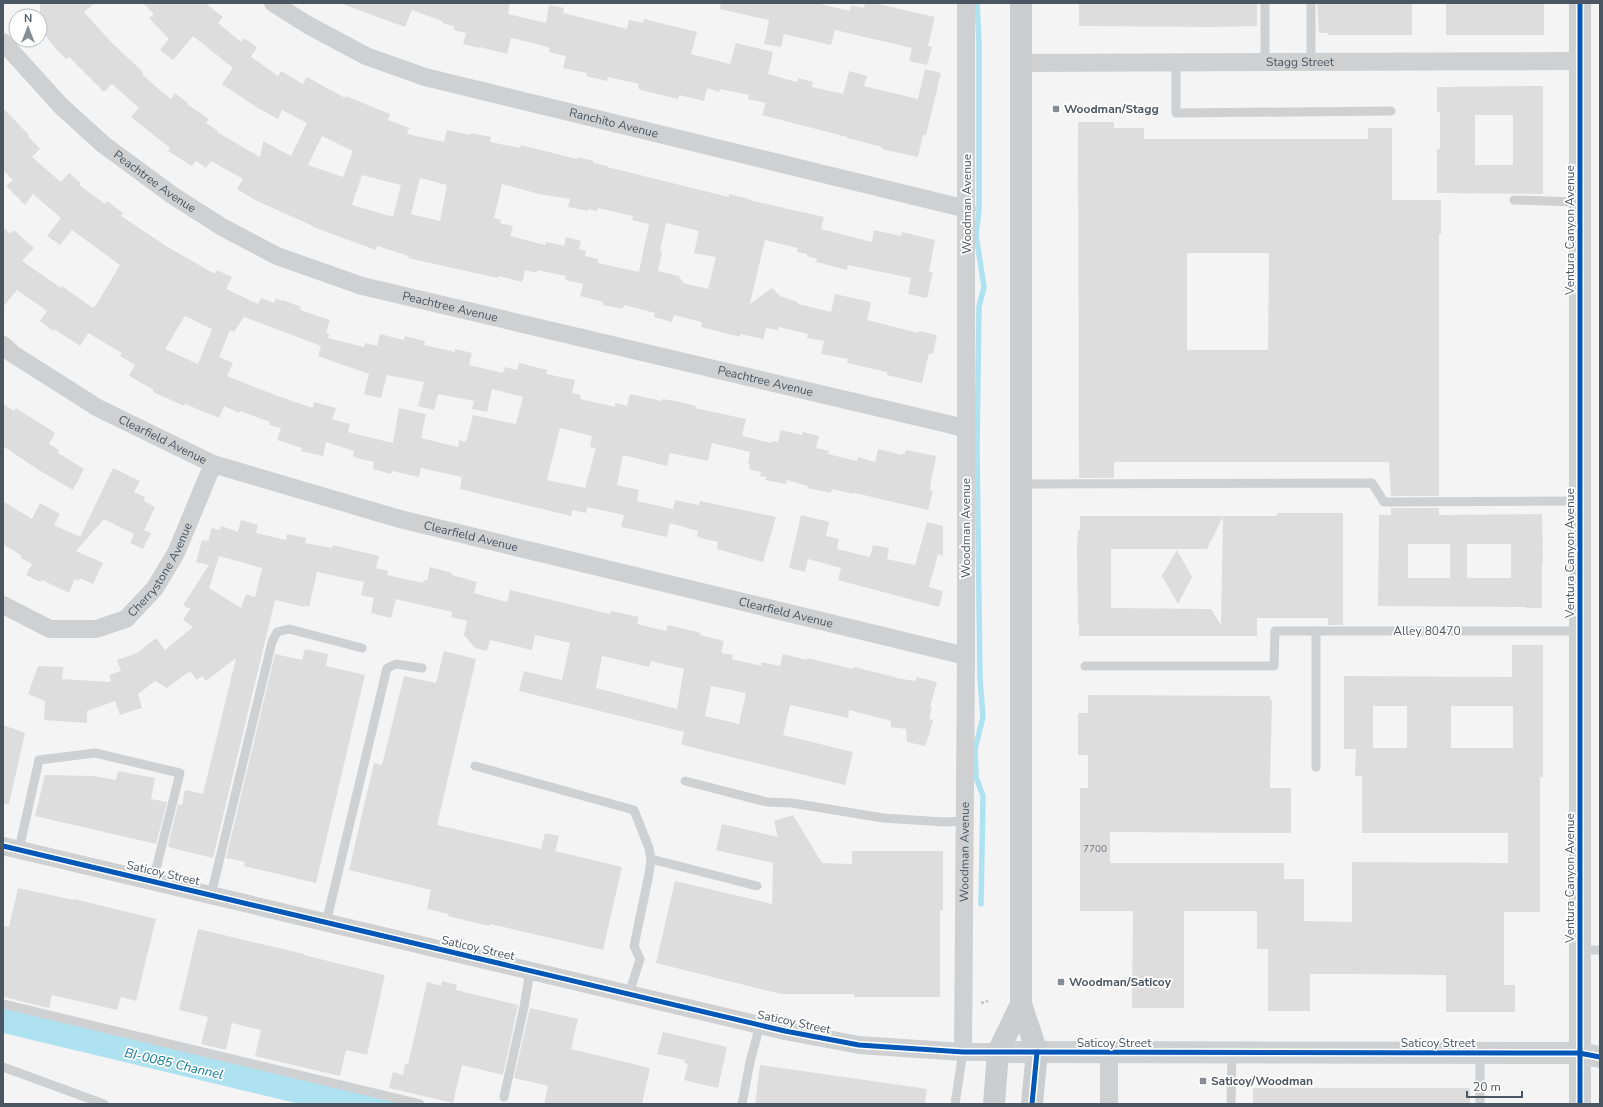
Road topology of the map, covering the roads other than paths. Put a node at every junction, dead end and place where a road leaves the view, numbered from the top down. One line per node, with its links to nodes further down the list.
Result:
1 (273, 3): 16 (street, Ranchito Avenue)
2 (966, 3): 16 (street, Woodman Avenue)
3 (1021, 3): 12 (main road)
4 (1265, 3): 10 (lane)
5 (1311, 3): 11 (lane)
6 (1580, 3): 8 (street, Ventura Canyon Avenue)
7 (3, 42): 18 (street, Peachtree Avenue)
8 (1580, 61): 11 (street, Stagg Street); 15 (street, Ventura Canyon Avenue)
9 (1176, 62): 10 (street, Stagg Street); 12 (street, Stagg Street); 13 (lane)
10 (1265, 62): 11 (street, Stagg Street)
11 (1311, 62)
12 (1021, 63): 20 (main road)
13 (1391, 111)
14 (1514, 200): 15 (lane)
15 (1580, 202): 21 (street, Ventura Canyon Avenue)
16 (967, 209): 18 (street, Woodman Avenue)
17 (3, 345): 19 (street, Clearfield Avenue)
18 (966, 429): 26 (street, Woodman Avenue)
19 (214, 464): 22 (street, Cherrystone Avenue); 26 (street, Clearfield Avenue)
20 (1021, 484): 21 (lane); 43 (main road)
21 (1580, 501): 24 (street, Ventura Canyon Avenue)
22 (3, 605)
23 (1316, 631): 24 (lane, Alley 80470); 27 (lane, Alley 80470); 30 (lane)
24 (1579, 631): 39 (street, Ventura Canyon Avenue)
25 (362, 648): 37 (lane)
26 (966, 656): 32 (street, Woodman Avenue)
27 (1085, 666)
28 (422, 668): 38 (lane)
29 (475, 766): 34 (lane)
30 (1316, 767)
31 (685, 781): 32 (lane)
32 (965, 821): 45 (street, Woodman Avenue)
33 (11, 847): 35 (street, Saticoy Street); 35 (lane)
34 (651, 860): 36 (lane); 41 (lane)
35 (154, 881): 37 (street, Saticoy Street)
36 (757, 886)
37 (211, 895): 38 (street, Saticoy Street)
38 (326, 922): 40 (street, Saticoy Street)
39 (1590, 950): 51 (street, Ventura Canyon Avenue)
40 (530, 971): 41 (street, Saticoy Street); 53 (lane)
41 (629, 994): 44 (street, Saticoy Street)
42 (3, 1004): 55 (lane)
43 (1021, 1004): 46 (main road); 47 (main road)
44 (760, 1025): 45 (street, Saticoy Street); 56 (lane)
45 (963, 1052): 46 (street, Saticoy Street); 57 (lane)
46 (998, 1052): 47 (street, Saticoy Street); 58 (main road)
47 (1037, 1052): 48 (street, Saticoy Street); 59 (main road)
48 (1109, 1053): 49 (street, Saticoy Street); 60 (street)
49 (1232, 1053): 50 (street, Saticoy Street); 61 (lane)
50 (1480, 1053): 51 (street, Saticoy Street); 62 (lane)
51 (1590, 1055): 63 (street, Ventura Canyon Avenue)
52 (3, 1067): 54 (lane)
53 (504, 1097)
54 (104, 1104)
55 (420, 1104)
56 (742, 1104)
57 (956, 1104)
58 (994, 1104)
59 (1032, 1104)
60 (1108, 1104)
61 (1231, 1104)
62 (1480, 1104)
63 (1580, 1104)

